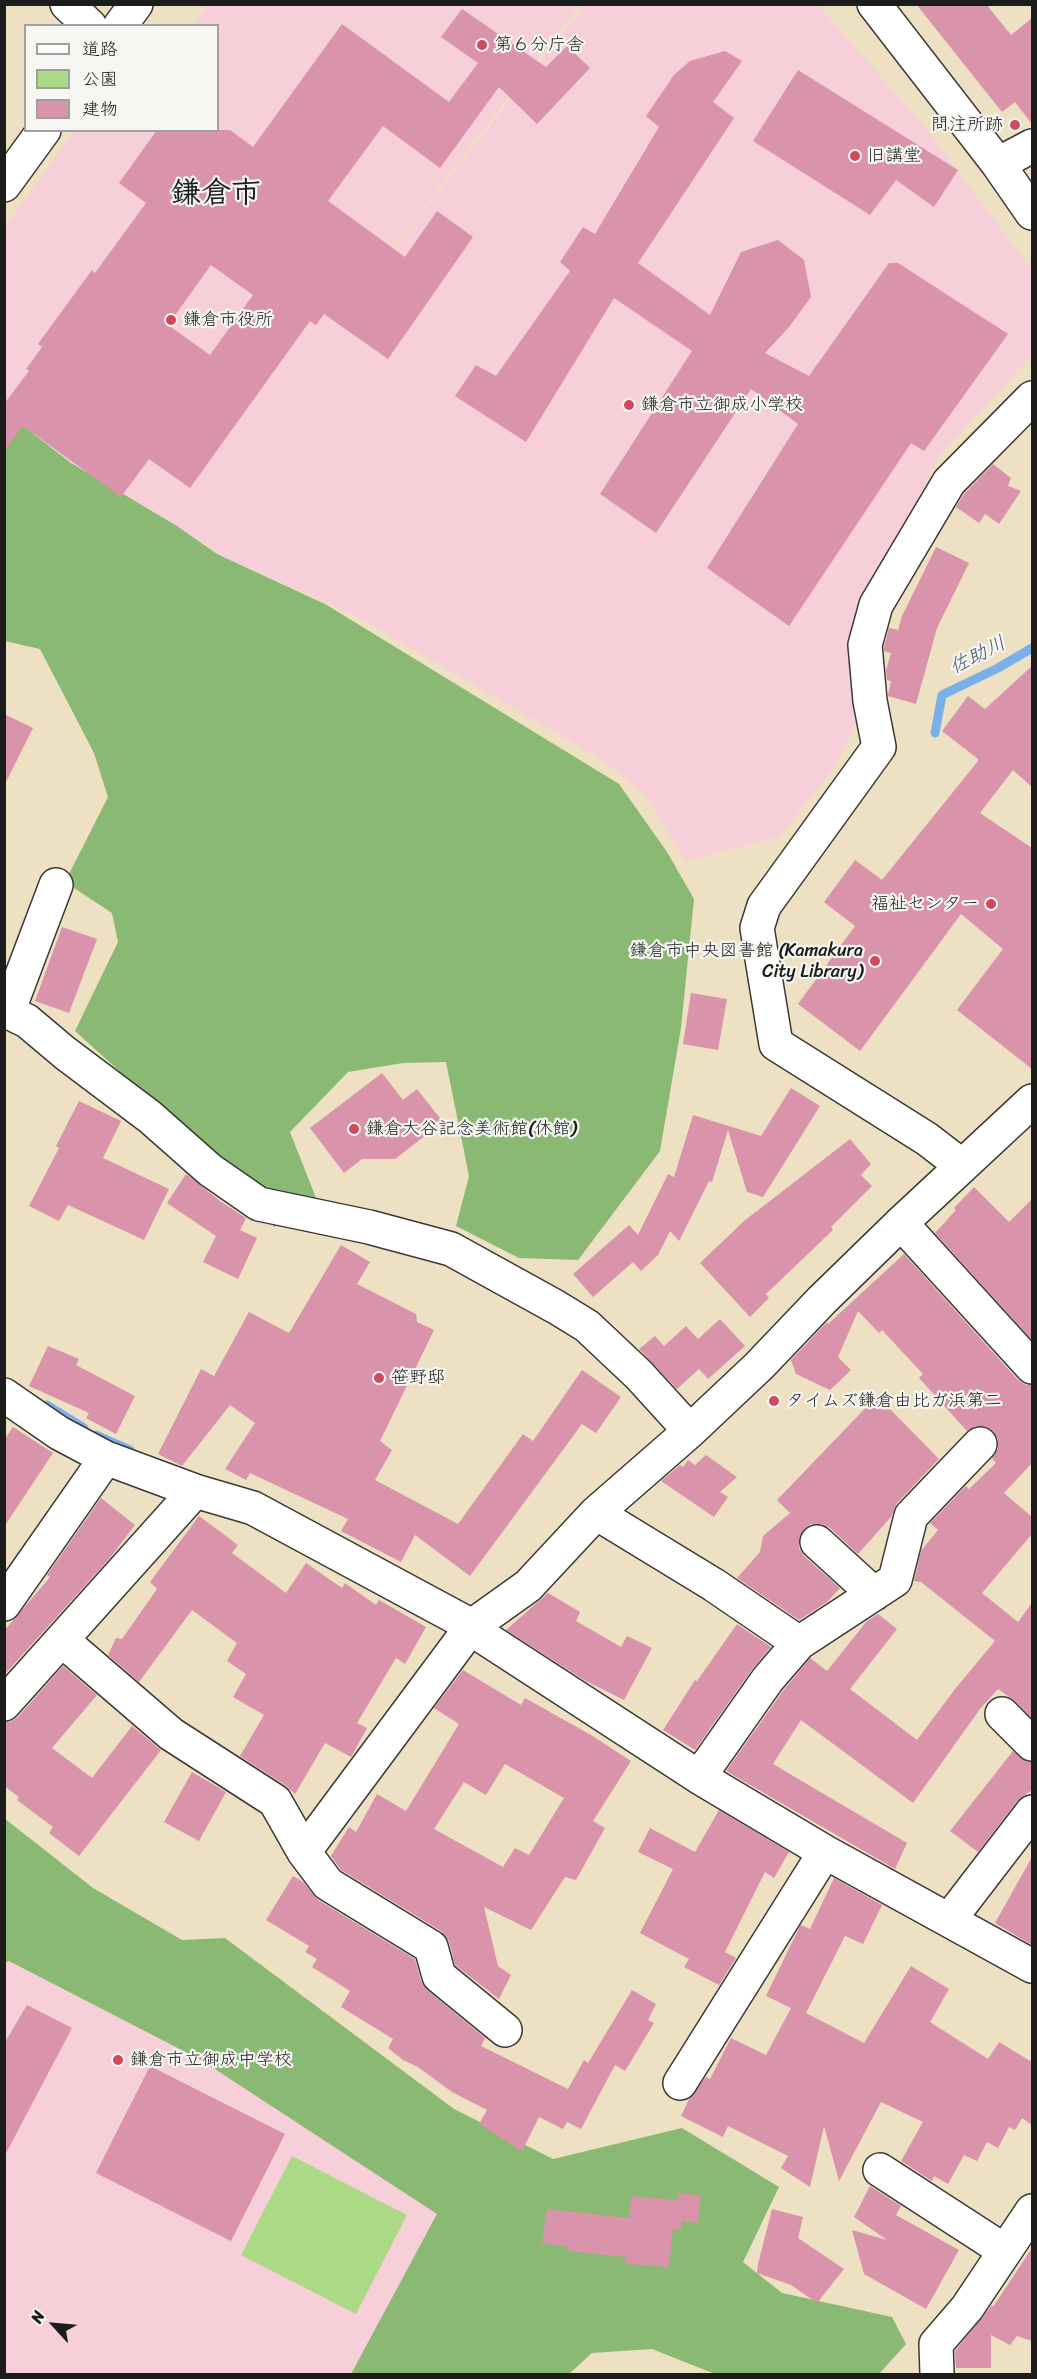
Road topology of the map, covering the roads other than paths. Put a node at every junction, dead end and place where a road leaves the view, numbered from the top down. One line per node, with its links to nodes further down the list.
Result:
1 (67, 4): 4 (street)
2 (136, 4): 5 (street)
3 (874, 4): 8 (street)
4 (88, 24)
5 (121, 24)
6 (43, 132): 9 (street)
7 (1032, 146): 8 (street)
8 (998, 165): 10 (street)
9 (4, 185)
10 (1032, 213)
11 (1032, 398): 15 (street)
12 (56, 885): 13 (street)
13 (6, 1011): 19 (street)
14 (1032, 1101): 15 (street)
15 (962, 1166): 16 (street)
16 (901, 1223): 17 (street); 19 (street)
17 (1032, 1367)
18 (4, 1395): 21 (street)
19 (690, 1431): 23 (street)
20 (980, 1444): 25 (street)
21 (106, 1458): 22 (street); 26 (street)
22 (195, 1491): 27 (street); 28 (street)
23 (596, 1513): 27 (street); 29 (street)
24 (817, 1542): 25 (street)
25 (874, 1594): 29 (street)
26 (4, 1604)
27 (472, 1626): 33 (street); 35 (street)
28 (63, 1641): 30 (street); 35 (street)
29 (799, 1643): 33 (street)
30 (4, 1704)
31 (1002, 1714): 32 (street)
32 (1032, 1744)
33 (699, 1777): 36 (street)
34 (1032, 1812): 37 (street)
35 (304, 1852): 39 (street)
36 (825, 1852): 37 (street); 40 (street)
37 (950, 1920): 38 (street)
38 (1032, 1966)
39 (505, 2030)
40 (680, 2084)
41 (880, 2170): 43 (street)
42 (1032, 2211): 43 (street)
43 (1005, 2251): 44 (street)
44 (937, 2374)

